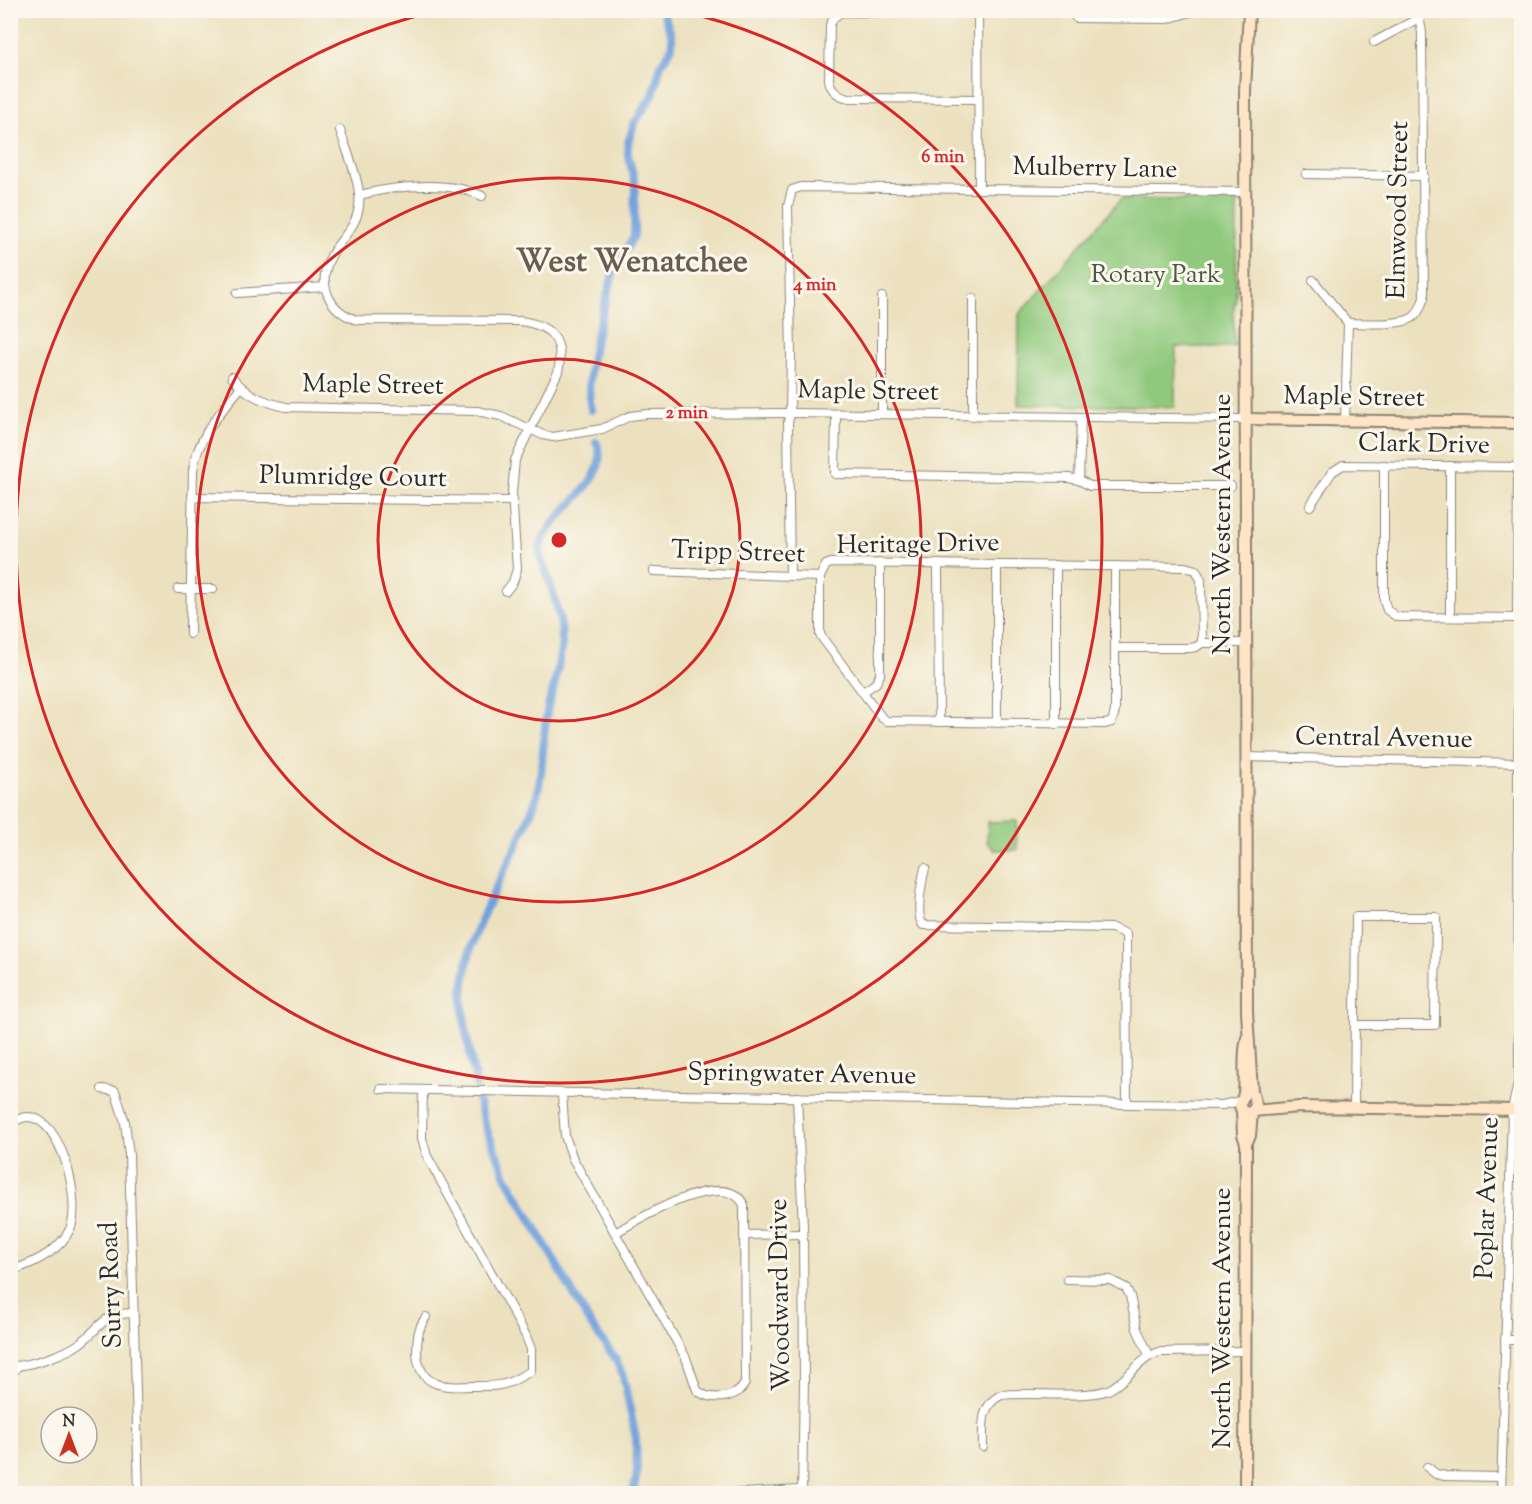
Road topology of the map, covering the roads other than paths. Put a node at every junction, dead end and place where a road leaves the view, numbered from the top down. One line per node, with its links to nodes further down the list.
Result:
1 (1197, 10): 5 (street)
2 (1249, 10): 12 (main road, North Western Avenue)
3 (978, 12): 7 (street); 7 (street)
4 (1419, 14): 6 (street); 10 (street, Elmwood Street)
5 (1076, 18)
6 (1374, 42)
7 (978, 99): 11 (street)
8 (340, 130): 13 (street)
9 (1306, 174): 10 (street)
10 (1424, 176): 20 (street, Elmwood Street)
11 (979, 188): 12 (street, Mulberry Lane); 23 (street, Mulberry Lane)
12 (1245, 192): 28 (main road, North Western Avenue)
13 (360, 195): 14 (street); 16 (street)
14 (482, 196)
15 (1313, 280): 20 (street)
16 (325, 287): 17 (street); 31 (street)
17 (237, 293)
18 (882, 297): 25 (street)
19 (973, 298): 26 (street)
20 (1348, 323): 29 (street)
21 (232, 377): 22 (street, Maple Street)
22 (241, 387): 31 (street, Maple Street); 37 (street)
23 (790, 413): 24 (street, Maple Street); 31 (street, Maple Street); 46 (street)
24 (836, 414): 25 (street, Maple Street); 35 (street)
25 (882, 414): 26 (street, Maple Street)
26 (973, 416): 27 (street, Maple Street)
27 (1081, 417): 28 (street, Maple Street); 35 (street)
28 (1246, 419): 29 (main road, Maple Street); 56 (main road, North Western Avenue)
29 (1344, 421): 30 (main road, Maple Street)
30 (1521, 423)
31 (530, 429): 38 (street)
32 (1384, 465): 33 (street, Clark Drive); 39 (street, Clark Drive); 52 (street)
33 (1450, 466): 34 (street, Clark Drive); 52 (street)
34 (1520, 467): 53 (street)
35 (1079, 480): 36 (street)
36 (1231, 486)
37 (192, 497): 38 (street, Plumridge Court); 49 (street)
38 (513, 501): 51 (street)
39 (1310, 506)
40 (880, 563): 41 (street, Heritage Drive); 47 (street, Heritage Drive); 59 (street)
41 (938, 564): 42 (street, Heritage Drive); 60 (street)
42 (997, 565): 43 (street, Heritage Drive); 61 (street)
43 (1056, 565): 44 (street, Heritage Drive); 62 (street)
44 (1115, 566): 55 (street, Heritage Drive); 57 (street)
45 (654, 572): 46 (street, Tripp Street)
46 (790, 576): 47 (street, Tripp Street)
47 (820, 577): 59 (street, Heritage Drive)
48 (178, 589): 49 (street)
49 (190, 589): 50 (street); 54 (street)
50 (213, 589)
51 (506, 591)
52 (1450, 617): 53 (street)
53 (1519, 618)
54 (190, 634)
55 (1202, 643): 56 (street); 57 (street)
56 (1245, 643): 63 (main road, North Western Avenue)
57 (1115, 648): 62 (street, Heritage Drive)
58 (1520, 652): 64 (street, Poplar Avenue)
59 (863, 692): 60 (street, Heritage Drive)
60 (939, 722): 61 (street, Heritage Drive)
61 (997, 723): 62 (street, Heritage Drive)
62 (1056, 724)
63 (1246, 757): 64 (street, Central Avenue); 75 (main road, North Western Avenue)
64 (1520, 763): 66 (street, Poplar Avenue)
65 (924, 868): 74 (street)
66 (1520, 924): 67 (street, Poplar Avenue)
67 (1520, 1017): 77 (street, Poplar Avenue)
68 (1355, 1025): 68 (street); 76 (street)
69 (102, 1089): 84 (street, Surry Road)
70 (381, 1089): 71 (street, Springwater Avenue)
71 (423, 1091): 72 (street, Springwater Avenue); 85 (street)
72 (562, 1094): 73 (street, Springwater Avenue); 79 (street)
73 (796, 1097): 74 (street, Springwater Avenue); 80 (street, Woodward Drive)
74 (1127, 1104): 75 (street, Springwater Avenue)
75 (1247, 1105): 76 (main road, Springwater Avenue); 88 (main road, North Western Avenue)
76 (1354, 1107): 77 (main road, Springwater Avenue)
77 (1516, 1110): 86 (street, Poplar Avenue)
78 (10, 1124): 82 (street)
79 (615, 1233): 81 (street); 81 (street)
80 (803, 1234): 81 (street); 96 (street, Woodward Drive)
81 (744, 1235)
82 (10, 1271)
83 (1067, 1279): 89 (street)
84 (133, 1313): 91 (street); 97 (street, Surry Road)
85 (426, 1317)
86 (1505, 1340): 87 (street); 95 (street, Poplar Avenue)
87 (1521, 1340)
88 (1245, 1351): 89 (street); 101 (main road, North Western Avenue)
89 (1149, 1355): 93 (street)
90 (10, 1359): 91 (street)
91 (17, 1366): 92 (street)
92 (10, 1379)
93 (983, 1447)
94 (1427, 1467): 95 (street)
95 (1501, 1477): 102 (street, Poplar Avenue)
96 (802, 1492): 100 (street)
97 (139, 1494)
98 (543, 1494): 99 (street)
99 (550, 1494)
100 (722, 1494)
101 (1245, 1494)
102 (1501, 1494)

